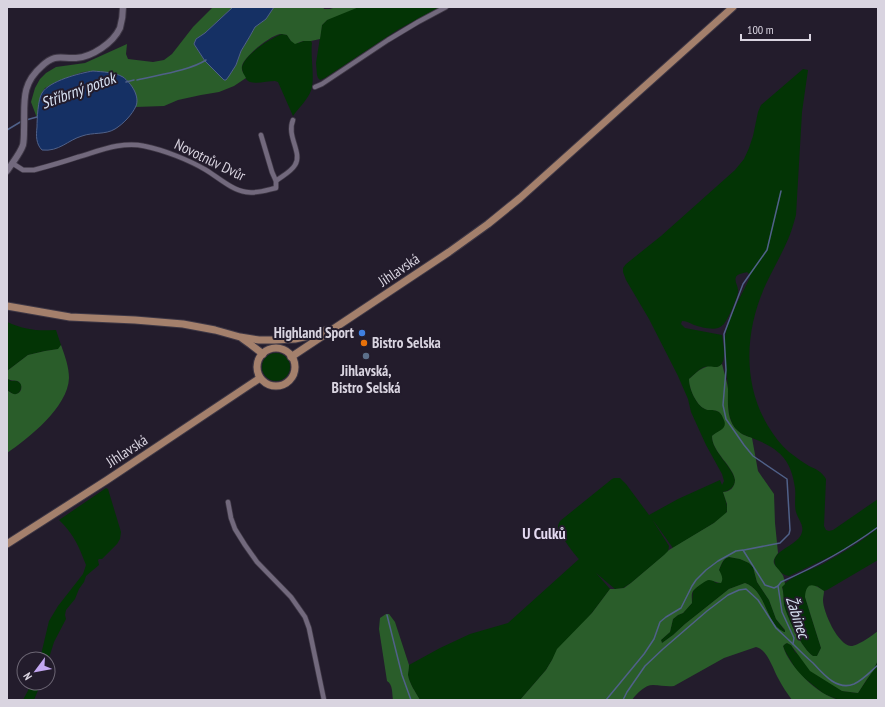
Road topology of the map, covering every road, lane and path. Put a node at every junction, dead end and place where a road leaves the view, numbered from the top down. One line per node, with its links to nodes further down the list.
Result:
1 (122, 7): 7 (street)
2 (446, 7): 4 (street)
3 (733, 7): 11 (main road, Jihlavská)
4 (315, 87)
5 (293, 120): 9 (street, Novotnův Dvůr)
6 (261, 135): 9 (street, Novotnův Dvůr)
7 (12, 163): 8 (street); 9 (street, Novotnův Dvůr)
8 (7, 171)
9 (276, 182)
10 (7, 306): 12 (main road)
11 (342, 323): 12 (main road); 14 (main road, Jihlavská)
12 (234, 335): 13 (main road)
13 (263, 354): 14 (main road); 15 (main road)
14 (291, 357): 15 (main road)
15 (260, 378): 17 (main road, Jihlavská)
16 (228, 502): 18 (street)
17 (7, 544)
18 (324, 700)

